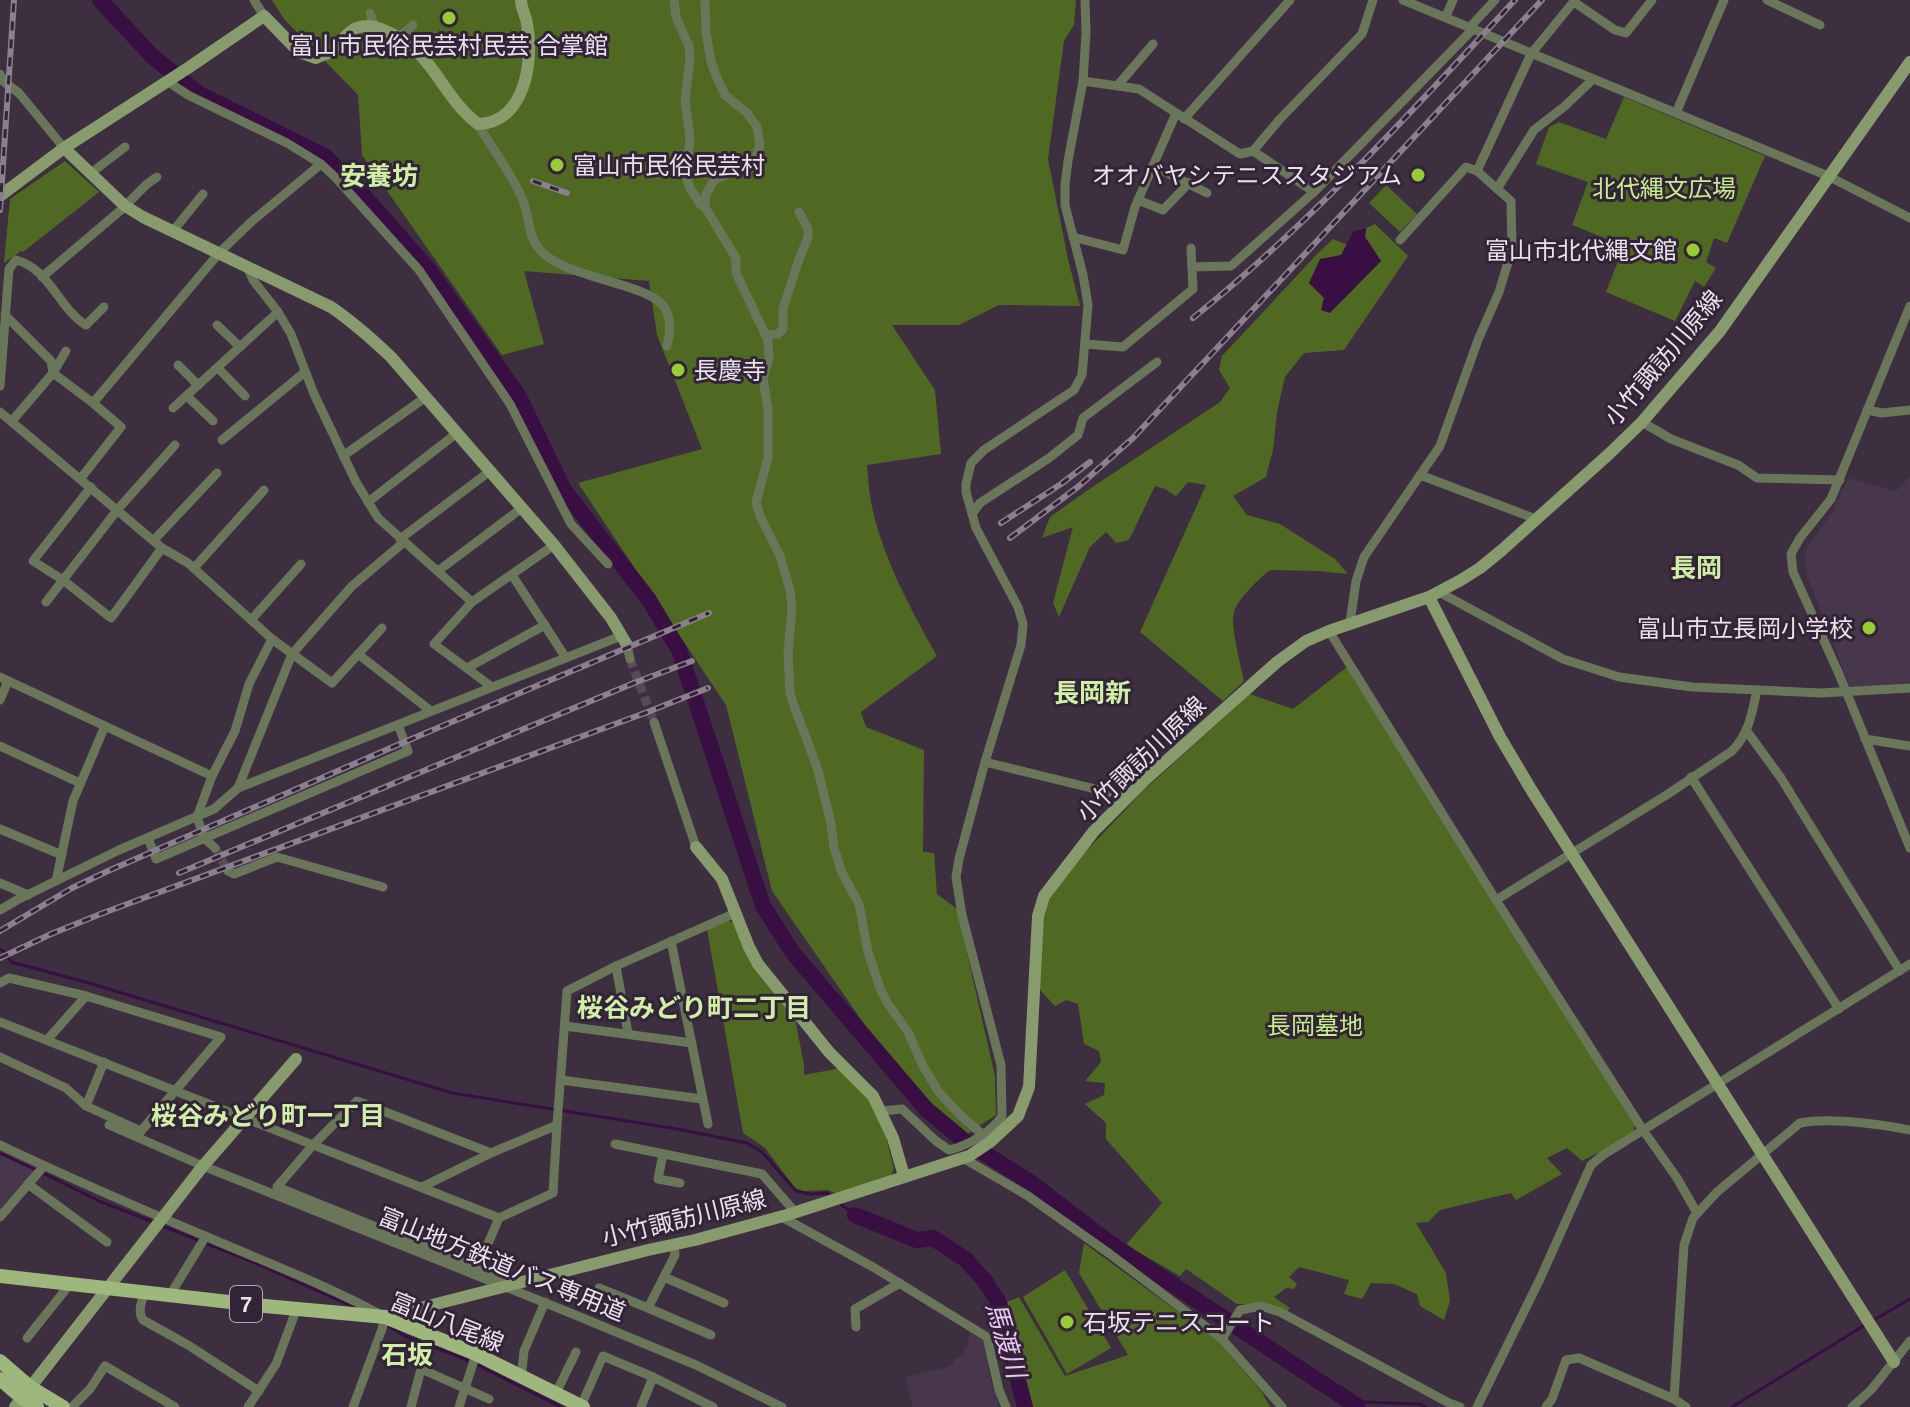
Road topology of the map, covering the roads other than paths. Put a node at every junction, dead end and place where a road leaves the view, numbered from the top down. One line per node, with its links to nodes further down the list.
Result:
1 (254, 0): 18 (street)
2 (521, 0): 35 (street)
3 (674, 0): 53 (street)
4 (705, 0): 53 (street)
5 (1085, 0): 31 (street)
6 (1290, 0): 34 (street)
7 (1373, 0): 38 (street)
8 (1403, 0): 19 (street)
9 (1453, 0): 19 (street)
10 (1495, 0): 23 (street)
11 (1652, 0): 15 (street)
12 (1724, 0): 33 (street)
13 (1767, 0): 16 (street)
14 (1797, 0): 16 (street)
15 (1575, 1): 26 (street)
16 (1792, 11): 21 (street)
17 (370, 13): 22 (street)
18 (264, 16): 22 (street); 30 (street)
19 (1446, 16): 23 (street)
20 (413, 25): 24 (street)
21 (1820, 25)
22 (375, 27): 24 (street)
23 (1472, 28): 26 (street); 47 (street)
24 (399, 37): 35 (street)
25 (1153, 44): 32 (street)
26 (1531, 54): 29 (street); 41 (street)
27 (1910, 62): 43 (street, 小竹諏訪川原線)
28 (0, 74): 37 (street)
29 (1593, 79): 33 (street); 46 (street)
30 (167, 81): 37 (street); 39 (street)
31 (1083, 81): 32 (street); 57 (street)
32 (1118, 85): 34 (street)
33 (1676, 113): 43 (street)
34 (1180, 116): 38 (street); 40 (street)
35 (478, 124): 72 (street)
36 (125, 147): 42 (street)
37 (64, 148): 42 (street); 50 (street)
38 (1253, 151): 47 (street)
39 (321, 164): 60 (street); 114 (street)
40 (1153, 166): 45 (street); 51 (street)
41 (1477, 171): 46 (street); 58 (street)
42 (91, 173): 52 (street)
43 (1828, 176): 55 (street); 92 (street, 小竹諏訪川原線)
44 (157, 177): 52 (street)
45 (1189, 183): 48 (street); 51 (street)
46 (1497, 189): 99 (street)
47 (1314, 192): 62 (street)
48 (1207, 193)
49 (203, 194): 56 (street)
50 (0, 196)
51 (1138, 200): 57 (street)
52 (125, 206): 56 (street); 63 (street)
53 (705, 207): 70 (street)
54 (799, 212): 70 (street)
55 (1910, 218)
56 (173, 231): 60 (street)
57 (1073, 237): 71 (street)
58 (1400, 240)
59 (1191, 248): 62 (street)
60 (219, 253): 61 (street); 85 (street)
61 (247, 266): 66 (street); 84 (street)
62 (1192, 267): 71 (street)
63 (42, 277): 65 (street); 67 (street)
64 (1910, 306): 68 (street)
65 (104, 307)
66 (278, 312): 73 (street); 78 (street)
67 (5, 315): 79 (street); 81 (street)
68 (1907, 323): 87 (street)
69 (217, 325): 73 (street)
70 (765, 335): 198 (street)
71 (1085, 344): 107 (street)
72 (667, 346)
73 (240, 347): 77 (street)
74 (66, 351): 79 (street)
75 (1157, 362): 107 (street)
76 (178, 365): 80 (street)
77 (218, 368): 80 (street); 83 (street)
78 (305, 372): 94 (street); 96 (street)
79 (53, 373): 85 (street); 90 (street)
80 (198, 385): 82 (street)
81 (0, 386)
82 (187, 396): 86 (street); 91 (street)
83 (245, 396)
84 (426, 397): 93 (street); 96 (street)
85 (93, 403): 100 (street)
86 (173, 408)
87 (1867, 410): 88 (street); 101 (street)
88 (1910, 410)
89 (0, 412): 90 (street)
90 (12, 421): 100 (street)
91 (213, 421)
92 (1642, 422): 101 (street); 108 (street, 小竹諏訪川原線)
93 (457, 433): 97 (street); 104 (street)
94 (222, 440)
95 (175, 445): 106 (street)
96 (343, 456): 104 (street)
97 (490, 471): 105 (street); 110 (street)
98 (217, 473): 109 (street)
99 (1420, 475): 108 (street); 123 (street)
100 (81, 478): 102 (street)
101 (1840, 480): 138 (street)
102 (91, 487): 106 (street); 118 (street)
103 (264, 490): 115 (street)
104 (368, 502): 110 (street)
105 (522, 508): 111 (street); 116 (street)
106 (118, 509): 109 (street); 118 (street)
107 (972, 514): 148 (street)
108 (1536, 519): 119 (street, 小竹諏訪川原線)
109 (154, 540): 112 (street)
110 (402, 540): 116 (street); 129 (street)
111 (554, 545): 117 (street); 128 (street)
112 (162, 548): 115 (street); 118 (street)
113 (301, 564): 122 (street)
114 (608, 564)
115 (194, 568): 122 (street)
116 (438, 571): 121 (street)
117 (512, 575): 121 (street); 124 (street)
118 (63, 580): 120 (street)
119 (1434, 594): 123 (street, 小竹諏訪川原線); 137 (street); 161 (street)
120 (46, 602)
121 (472, 602): 133 (street)
122 (251, 620): 127 (street)
123 (1350, 623): 126 (street, 小竹諏訪川原線)
124 (545, 625): 131 (street); 133 (street)
125 (382, 628): 130 (street)
126 (1329, 631): 153 (street, 小竹諏訪川原線); 168 (street)
127 (272, 639): 129 (street); 149 (street)
128 (624, 640): 131 (street); 132 (street)
129 (292, 654): 130 (street); 152 (street)
130 (358, 654): 140 (street)
131 (566, 658): 135 (street)
132 (630, 659)
133 (467, 668): 135 (street)
134 (4, 679): 139 (street); 143 (street)
135 (492, 687): 140 (street)
136 (1910, 688): 138 (street)
137 (1757, 690): 138 (street); 144 (street)
138 (1847, 693): 145 (street)
139 (0, 700)
140 (431, 711): 142 (street)
141 (654, 722): 158 (street)
142 (398, 725): 152 (street); 157 (street)
143 (105, 726): 149 (street); 151 (street)
144 (1746, 730): 150 (street); 174 (street)
145 (1865, 739): 147 (street); 160 (street)
146 (0, 746): 151 (street)
147 (1910, 746)
148 (985, 762): 153 (street); 198 (street)
149 (212, 776): 154 (street)
150 (1691, 777): 161 (street); 177 (street)
151 (80, 783): 162 (street)
152 (238, 788): 154 (street)
153 (1128, 797): 198 (street, 小竹諏訪川原線)
154 (197, 817): 156 (street); 157 (street)
155 (0, 829): 162 (street)
156 (148, 838): 157 (street); 164 (street)
157 (204, 838): 159 (street)
158 (696, 847): 170 (street)
159 (215, 848)
160 (1910, 848)
161 (1571, 854): 168 (street); 187 (street)
162 (62, 855): 164 (street)
163 (228, 871): 166 (street)
164 (56, 881): 167 (street)
165 (0, 883): 167 (street)
166 (383, 887)
167 (28, 895): 169 (street)
168 (1496, 900): 196 (street)
169 (0, 910)
170 (735, 913): 171 (street); 191 (street)
171 (671, 941): 173 (street); 182 (street)
172 (1910, 964): 174 (street)
173 (616, 966): 179 (street); 180 (street)
174 (1900, 971): 177 (street)
175 (0, 983): 176 (street)
176 (86, 996): 181 (street); 188 (street)
177 (1839, 1009): 187 (street)
178 (0, 1022): 181 (street)
179 (565, 1026): 180 (street); 186 (street)
180 (628, 1033): 182 (street)
181 (47, 1040): 185 (street)
182 (692, 1043): 189 (street)
183 (0, 1057): 190 (street)
184 (296, 1059): 192 (street)
185 (104, 1062): 188 (street); 190 (street)
186 (561, 1080): 189 (street); 195 (street)
187 (1718, 1085): 196 (street); 204 (street)
188 (175, 1089): 190 (street); 192 (street)
189 (702, 1099): 193 (street)
190 (86, 1106)
191 (882, 1111): 198 (street); 208 (street)
192 (245, 1118): 201 (street); 207 (street)
193 (708, 1124)
194 (109, 1125): 207 (street, 富山地方鉄道バス専用道)
195 (557, 1125): 202 (street); 217 (street)
196 (1643, 1130): 213 (street); 269 (street)
197 (1910, 1130): 204 (street)
198 (986, 1138): 205 (street, 小竹諏訪川原線)
199 (615, 1144): 203 (street)
200 (0, 1145): 206 (street)
201 (313, 1145): 202 (street); 211 (street); 221 (street)
202 (491, 1153): 211 (street)
203 (663, 1154): 209 (street); 212 (street)
204 (1762, 1155): 213 (street); 244 (street)
205 (966, 1157): 208 (street, 小竹諏訪川原線); 237 (street)
206 (44, 1166): 210 (street); 216 (street)
207 (203, 1166): 216 (street); 226 (street, 富山地方鉄道バス専用道)
208 (904, 1176): 212 (street, 小竹諏訪川原線)
209 (680, 1183)
210 (28, 1184): 215 (street); 219 (street)
211 (422, 1187): 217 (street)
212 (795, 1212): 214 (street, 小竹諏訪川原線)
213 (1697, 1213): 253 (street)
214 (780, 1216): 220 (street, 小竹諏訪川原線); 224 (street)
215 (0, 1217)
216 (162, 1218): 218 (street); 227 (street)
217 (499, 1218): 221 (street)
218 (206, 1236): 230 (street); 235 (street)
219 (107, 1242)
220 (674, 1245): 223 (street); 226 (street, 小竹諏訪川原線)
221 (477, 1269): 226 (street)
222 (0, 1276): 225 (main road, 富山八尾線 / 7)
223 (664, 1277): 232 (street); 234 (street)
224 (900, 1283): 236 (street); 266 (street)
225 (70, 1284): 227 (main road, 富山八尾線 / 7); 239 (street)
226 (510, 1285): 231 (street, 富山地方鉄道バス専用道); 235 (street, 小竹諏訪川原線)
227 (108, 1288): 229 (main road, 富山八尾線 / 7); 251 (street)
228 (599, 1288): 234 (street)
229 (145, 1291): 230 (main road, 富山八尾線 / 7); 249 (street)
230 (170, 1295): 233 (main road, 富山八尾線 / 7)
231 (545, 1302): 245 (street); 265 (street, 富山地方鉄道バス専用道)
232 (724, 1303)
233 (297, 1308): 235 (main road, 富山八尾線 / 7); 249 (street)
234 (648, 1308): 238 (street)
235 (385, 1317): 242 (main road, 富山八尾線 / 7); 260 (street)
236 (856, 1327)
237 (1224, 1334): 267 (street); 268 (street)
238 (711, 1335)
239 (27, 1338)
240 (1910, 1341): 244 (street)
241 (576, 1352): 250 (street)
242 (476, 1354): 245 (main road, 富山八尾線 / 7); 248 (street)
243 (0, 1361): 251 (main road)
244 (1894, 1362): 272 (street)
245 (519, 1375): 250 (main road, 富山八尾線 / 7)
246 (653, 1377): 254 (street); 263 (street); 264 (street)
247 (0, 1379): 251 (main road)
248 (465, 1388): 252 (street); 261 (street); 262 (street)
249 (259, 1391): 259 (street)
250 (556, 1393): 254 (main road, 富山八尾線 / 7)
251 (22, 1397): 255 (main road); 256 (main road)
252 (489, 1399)
253 (1674, 1399): 270 (street); 271 (street)
254 (582, 1406)
255 (37, 1407)
256 (63, 1407)
257 (72, 1407): 258 (street)
258 (175, 1407)
259 (248, 1407)
260 (353, 1407)
261 (411, 1407)
262 (459, 1407)
263 (641, 1407)
264 (713, 1407)
265 (782, 1407)
266 (1006, 1407)
267 (1282, 1407)
268 (1460, 1407)
269 (1477, 1407)
270 (1546, 1407)
271 (1686, 1407)
272 (1852, 1407)

